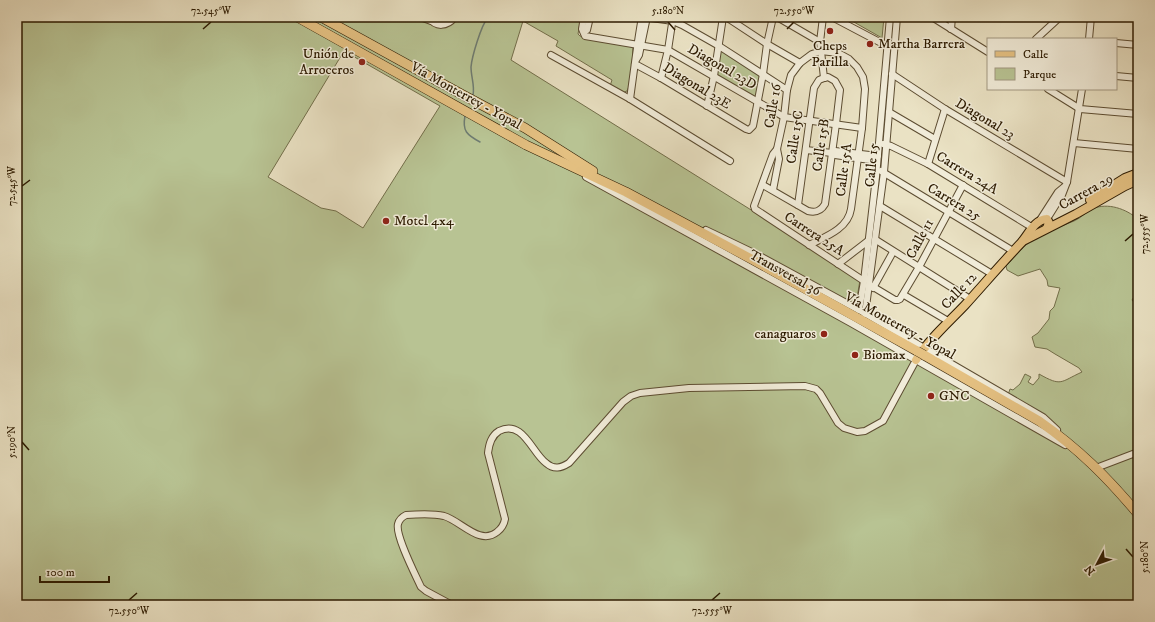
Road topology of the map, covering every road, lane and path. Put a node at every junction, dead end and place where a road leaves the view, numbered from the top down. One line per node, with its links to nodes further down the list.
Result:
1 (296, 17): 62 (highway, Vía Monterrey - Yopal)
2 (321, 17): 79 (highway, Vía Monterrey - Yopal)
3 (420, 17): 20 (street)
4 (455, 17): 20 (street)
5 (584, 17): 22 (street)
6 (590, 17): 22 (street)
7 (645, 17): 19 (street); 28 (street)
8 (725, 17): 27 (street); 30 (street)
9 (773, 17): 27 (street)
10 (777, 17): 25 (street)
11 (823, 17): 25 (street)
12 (832, 17): 31 (street)
13 (890, 17): 31 (street, Calle 15)
14 (897, 17): 39 (street, Calle 15)
15 (932, 17): 21 (street)
16 (952, 17): 21 (street)
17 (1060, 17): 23 (street)
18 (1091, 17): 24 (street)
19 (673, 19): 30 (street); 32 (street)
20 (430, 20)
21 (951, 29): 34 (street)
22 (584, 32): 28 (street)
23 (1037, 38)
24 (1089, 38)
25 (820, 42): 33 (street)
26 (1117, 43): 29 (street)
27 (767, 44): 37 (street); 38 (street)
28 (640, 45): 32 (street); 36 (street)
29 (1138, 45)
30 (718, 46): 38 (street); 40 (street)
31 (887, 46): 61 (street, Calle 15)
32 (668, 50): 40 (street, Diagonal 23D); 42 (street)
33 (821, 51): 37 (street, Calle 16); 43 (street); 58 (street, Calle 15A)
34 (987, 51)
35 (551, 55): 48 (street)
36 (636, 62): 42 (street, Diagonal 23E); 48 (street)
37 (800, 63): 45 (street, Calle 16)
38 (763, 74): 45 (street); 49 (street)
39 (892, 74): 51 (street, Diagonal 23); 53 (street, Calle 15)
40 (714, 76): 49 (street, Diagonal 23D); 50 (street)
41 (1117, 76): 44 (street)
42 (661, 78): 50 (street, Diagonal 23E)
43 (824, 78): 56 (street, Calle 15C); 57 (street, Calle 15B)
44 (1138, 78)
45 (787, 90): 55 (street, Calle 16)
46 (1050, 90): 52 (street)
47 (1082, 90): 52 (street)
48 (630, 99): 69 (street)
49 (758, 102): 50 (street, Diagonal 23E); 55 (street, Diagonal 23D)
50 (706, 106)
51 (945, 109): 59 (street); 75 (street, Diagonal 23)
52 (1080, 109): 54 (street); 60 (street)
53 (889, 112): 59 (street); 61 (street, Calle 15)
54 (1138, 114)
55 (784, 117): 56 (street); 63 (street, Calle 16)
56 (810, 121): 57 (street); 65 (street, Calle 15C)
57 (836, 124): 58 (street); 66 (street, Calle 15B)
58 (862, 128): 67 (street, Calle 15A)
59 (935, 139): 70 (street)
60 (1074, 143): 64 (street); 75 (street)
61 (882, 144): 68 (street, Calle 15); 70 (street, Carrera 24A); 72 (street, Calle 15)
62 (526, 145): 79 (highway, Vía Monterrey - Yopal); 104 (street, Transversal 36)
63 (777, 149): 76 (street); 78 (street, Calle 16)
64 (1138, 149)
65 (806, 150): 66 (street); 80 (street, Calle 15C)
66 (832, 153): 67 (street); 80 (street, Calle 15B)
67 (858, 156): 68 (street); 92 (street, Calle 15A)
68 (878, 159): 71 (street, Calle 15)
69 (730, 161)
70 (928, 164): 77 (street, Carrera 24A)
71 (877, 170): 72 (street, Carrera 25); 86 (street, Calle 15)
72 (884, 172): 81 (street, Calle 15); 83 (street, Carrera 25)
73 (1138, 173): 84 (main road, Carrera 29)
74 (1138, 180): 84 (main road, Carrera 29)
75 (1066, 184): 84 (street)
76 (763, 185): 78 (street); 92 (street, Carrera 25A)
77 (963, 185): 83 (street, Calle 11); 85 (street, Carrera 24A)
78 (773, 190): 80 (street)
79 (626, 192): 82 (highway, Vía Monterrey - Yopal)
80 (798, 205)
81 (880, 206): 87 (street, Calle 15); 89 (street)
82 (662, 211): 102 (street, Transversal 36); 104 (highway, Vía Monterrey - Yopal)
83 (948, 212): 89 (street, Calle 11); 93 (street, Carrera 25)
84 (1046, 222): 85 (main road, Carrera 29); 91 (main road, Carrera 29)
85 (1033, 228): 91 (main road, Carrera 29)
86 (870, 229): 87 (street); 90 (street, Calle 15)
87 (877, 232): 88 (street, Calle 15)
88 (876, 240): 94 (street); 99 (street, Calle 15)
89 (934, 240): 96 (street, Calle 11); 97 (street)
90 (868, 241): 95 (street); 98 (street, Calle 15)
91 (1023, 241): 93 (main road, Calle 12)
92 (809, 245): 95 (street, Carrera 25A)
93 (1013, 251): 97 (main road, Calle 12)
94 (893, 252): 96 (street); 99 (street)
95 (838, 264): 98 (street, Carrera 25A)
96 (919, 267): 100 (street, Calle 11); 101 (street)
97 (992, 274): 101 (main road, Calle 12)
98 (864, 281): 102 (street, Calle 15)
99 (871, 286): 100 (street); 102 (street, Calle 15)
100 (904, 295): 103 (street)
101 (970, 299): 103 (main road, Calle 12)
102 (862, 312): 104 (street, Transversal 36)
103 (948, 321): 104 (main road, Calle 12)
104 (920, 354): 106 (street, Transversal 36); 106 (highway, Vía Monterrey - Yopal); 108 (street)
105 (1138, 452): 106 (street)
106 (1094, 466): 107 (highway, Vía Monterrey - Yopal)
107 (1138, 514)
108 (452, 605)

